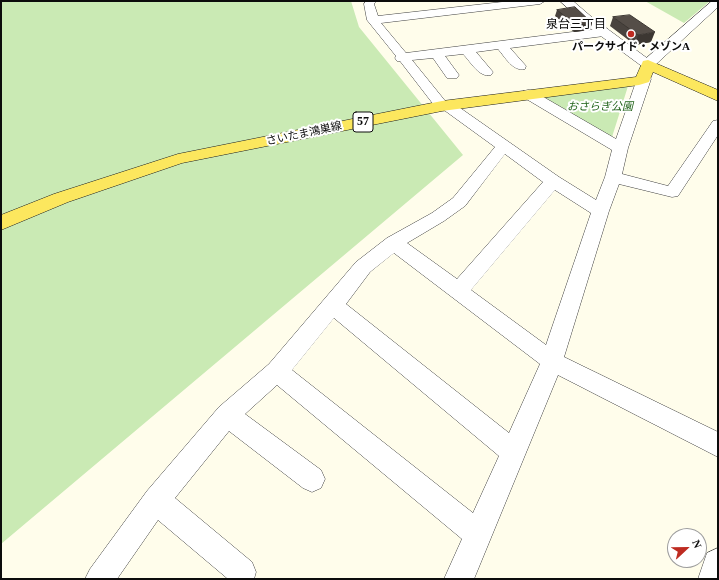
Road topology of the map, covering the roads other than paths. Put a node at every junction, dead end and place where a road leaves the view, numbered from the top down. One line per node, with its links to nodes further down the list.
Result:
1 (371, 1): 5 (street)
2 (540, 1): 5 (street)
3 (566, 1): 6 (street)
4 (718, 1): 15 (street)
5 (372, 20): 12 (street)
6 (604, 32): 7 (street); 15 (street)
7 (544, 39): 8 (street); 10 (street)
8 (501, 45): 9 (street); 13 (street)
9 (466, 49): 11 (street); 14 (street)
10 (554, 49)
11 (436, 53): 12 (street); 16 (street)
12 (401, 58): 19 (street)
13 (520, 66)
14 (486, 72)
15 (646, 72): 17 (main road, さいたま鴻巣線 / 57); 18 (main road); 22 (street)
16 (452, 75)
17 (528, 94): 19 (main road, さいたま鴻巣線 / 57); 22 (street)
18 (718, 96)
19 (445, 106): 21 (street); 26 (main road, さいたま鴻巣線 / 57)
20 (718, 124): 23 (street)
21 (504, 146): 24 (street); 27 (street)
22 (620, 148): 23 (street)
23 (613, 177): 25 (street)
24 (553, 180): 25 (street); 28 (street)
25 (600, 211): 30 (street)
26 (1, 223)
27 (394, 243): 28 (street); 29 (street)
28 (458, 291): 30 (street)
29 (333, 305): 31 (street); 34 (street)
30 (552, 361): 33 (street); 34 (street)
31 (276, 370): 32 (street); 37 (street)
32 (227, 415): 35 (street); 36 (street)
33 (718, 445)
34 (513, 452): 37 (street)
35 (312, 479)
36 (156, 500): 39 (street); 40 (street)
37 (478, 534): 41 (street)
38 (718, 564): 42 (street)
39 (242, 572)
40 (100, 579)
41 (459, 579)
42 (714, 579)

